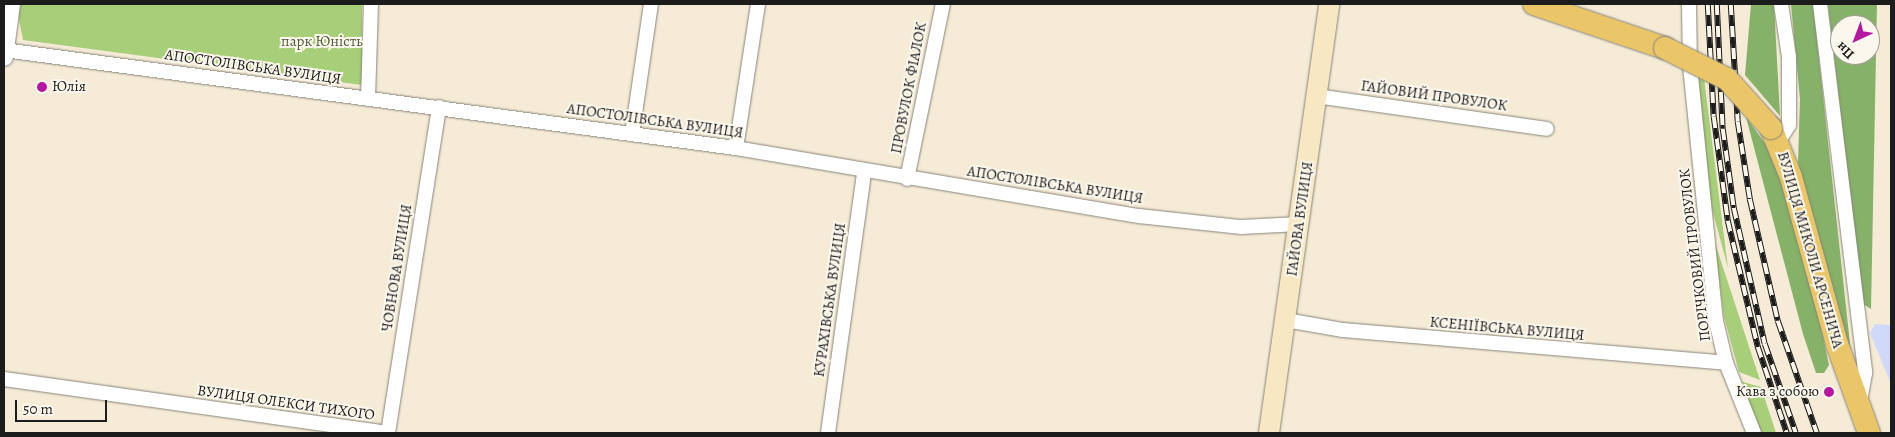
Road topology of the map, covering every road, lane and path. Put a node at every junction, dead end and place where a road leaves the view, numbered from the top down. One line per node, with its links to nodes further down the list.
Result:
1 (11, 4): 11 (street)
2 (371, 4): 13 (street)
3 (651, 4): 16 (street)
4 (758, 4): 18 (street)
5 (943, 4): 20 (street, ПРОВУЛОК ФІАЛОК)
6 (1329, 4): 12 (main road, ГАЙОВА ВУЛИЦЯ)
7 (1534, 4): 17 (main road, ВУЛИЦЯ МИКОЛИ АРСЕНИЧА, bridge)
8 (1689, 4): 23 (street, ПОРІЧКОВИЙ ПРОВУЛОК)
9 (1781, 4): 17 (street)
10 (1820, 4): 25 (street)
11 (4, 52): 13 (street, АПОСТОЛІВСЬКА ВУЛИЦЯ)
12 (1316, 96): 15 (street, ГАЙОВИЙ ПРОВУЛОК); 21 (main road, ГАЙОВА ВУЛИЦЯ)
13 (368, 99): 14 (street, АПОСТОЛІВСЬКА ВУЛИЦЯ)
14 (439, 107): 16 (street, АПОСТОЛІВСЬКА ВУЛИЦЯ); 26 (street, ЧОВНОВА ВУЛИЦЯ)
15 (1547, 129)
16 (632, 134): 18 (street, АПОСТОЛІВСЬКА ВУЛИЦЯ)
17 (1775, 135): 25 (main road, ВУЛИЦЯ МИКОЛИ АРСЕНИЧА)
18 (736, 148): 19 (street, АПОСТОЛІВСЬКА ВУЛИЦЯ)
19 (864, 172): 20 (street, АПОСТОЛІВСЬКА ВУЛИЦЯ); 27 (street, КУРАХІВСЬКА ВУЛИЦЯ)
20 (907, 179): 21 (street, АПОСТОЛІВСЬКА ВУЛИЦЯ)
21 (1300, 224): 22 (main road, ГАЙОВА ВУЛИЦЯ)
22 (1286, 320): 23 (street, КСЕНІЇВСЬКА ВУЛИЦЯ); 28 (main road, ГАЙОВА ВУЛИЦЯ)
23 (1726, 363): 29 (street, ПОРІЧКОВИЙ ПРОВУЛОК)
24 (4, 379): 26 (street, ВУЛИЦЯ ОЛЕКСИ ТИХОГО)
25 (1858, 405): 30 (main road, ВУЛИЦЯ МИКОЛИ АРСЕНИЧА)
26 (387, 433)
27 (828, 433)
28 (1270, 433)
29 (1754, 433)
30 (1870, 433)

